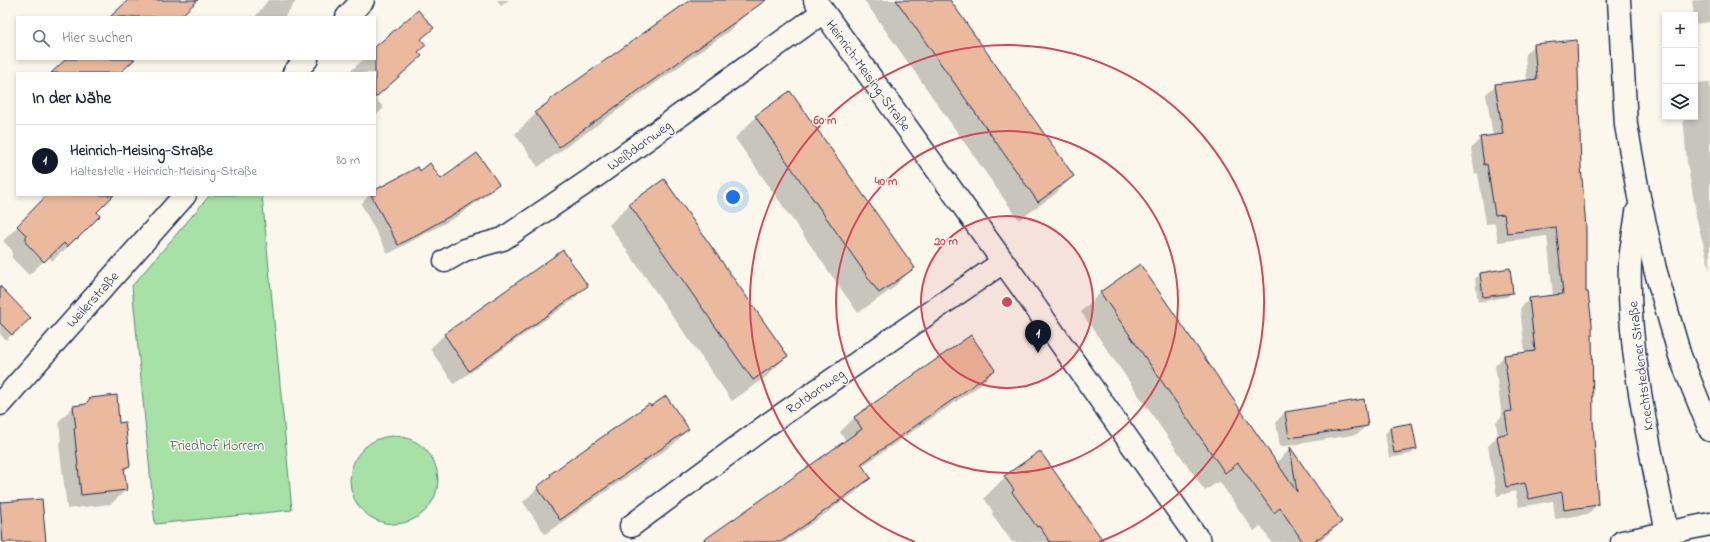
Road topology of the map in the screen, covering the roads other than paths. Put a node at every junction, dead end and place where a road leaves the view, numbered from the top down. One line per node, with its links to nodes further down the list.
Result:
1 (363, 0): 4 (street)
2 (1618, 0): 8 (street, Knechtstedener Straße)
3 (819, 6): 9 (street, Weißdornweg); 10 (street, Heinrich-Meising-Straße)
4 (348, 16)
5 (306, 60): 6 (street)
6 (295, 72)
7 (183, 196): 11 (street, Weilerstraße)
8 (1639, 198): 12 (street, Knechtstedener Straße); 15 (street, Knechtstedener Straße)
9 (446, 261)
10 (1003, 262): 14 (street, Rotdornweg); 16 (street, Heinrich-Meising-Straße)
11 (0, 404)
12 (1710, 430)
13 (1710, 524): 15 (street)
14 (631, 526)
15 (1667, 533): 17 (street)
16 (1200, 542)
17 (1622, 542)

